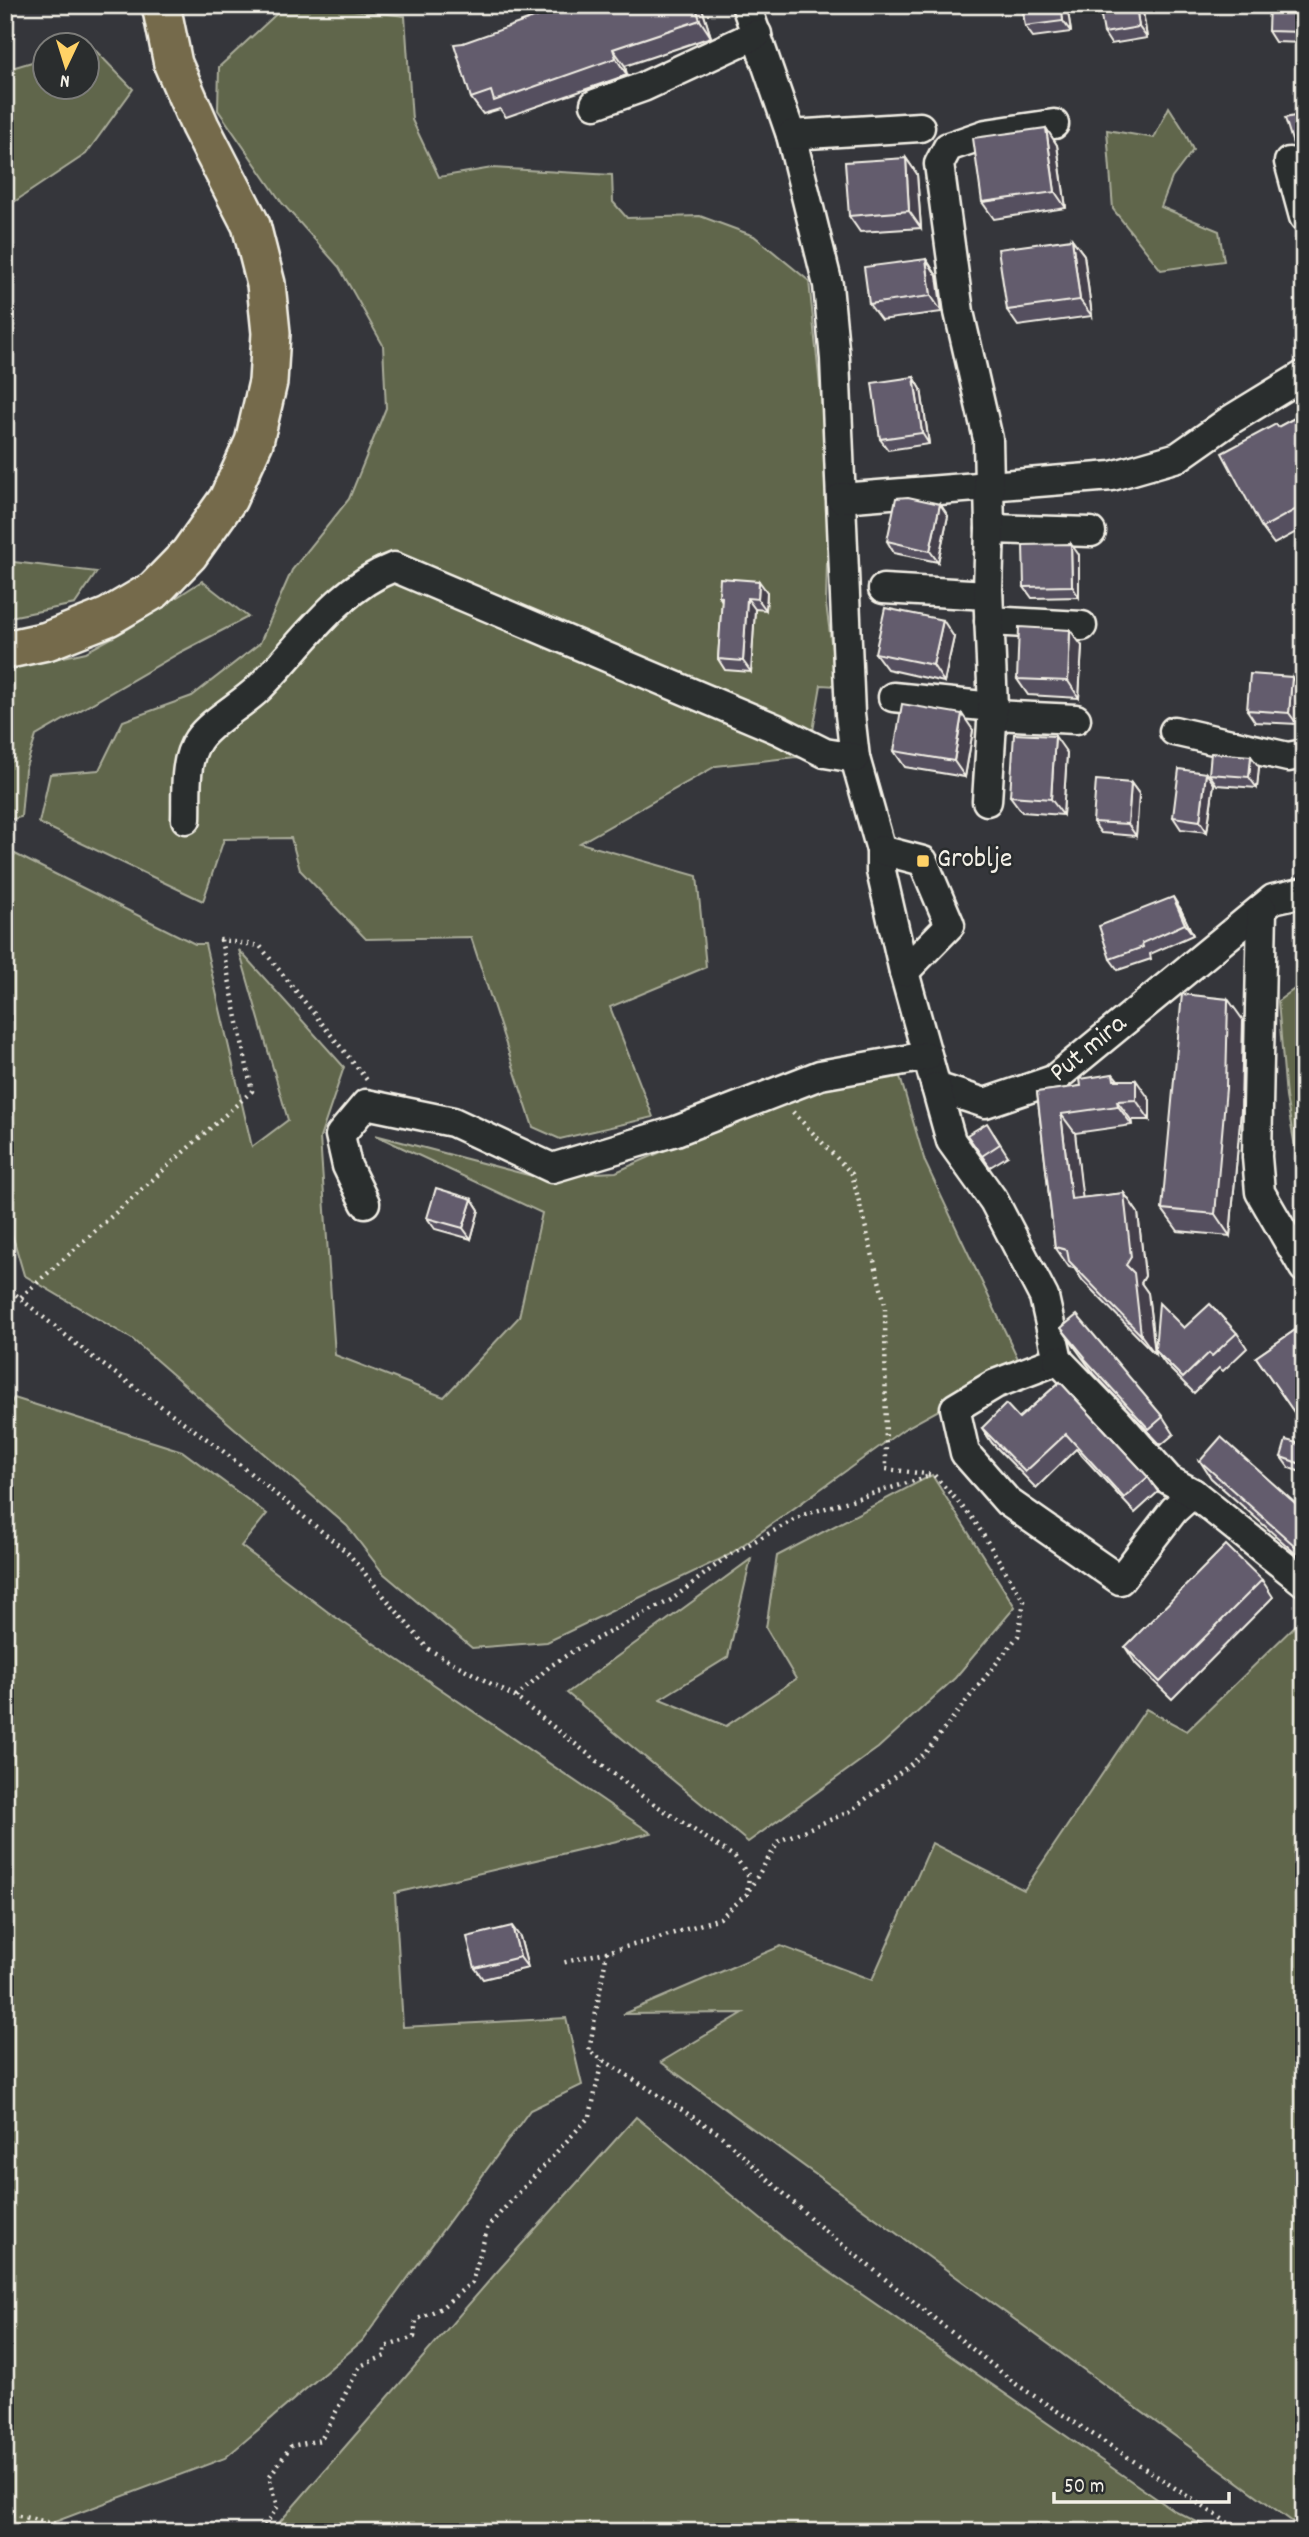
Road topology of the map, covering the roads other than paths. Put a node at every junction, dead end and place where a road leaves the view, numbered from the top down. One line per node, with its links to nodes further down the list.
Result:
1 (161, 5): 18 (main road)
2 (746, 5): 3 (street)
3 (757, 34): 4 (street); 7 (street)
4 (595, 104)
5 (1054, 124): 11 (street)
6 (920, 127): 7 (street)
7 (791, 135): 12 (street)
8 (1289, 162): 9 (street)
9 (1304, 217)
10 (1304, 375): 11 (street)
11 (989, 485): 12 (street); 13 (street)
12 (841, 498): 24 (street)
13 (990, 529): 14 (street); 16 (street)
14 (1091, 532)
15 (883, 589): 16 (street)
16 (989, 608): 17 (street); 20 (street)
17 (1082, 625)
18 (5, 650)
19 (893, 697): 20 (street)
20 (993, 711): 21 (street); 25 (street)
21 (1076, 719)
22 (1174, 731): 23 (street)
23 (1304, 754)
24 (855, 758): 26 (street); 27 (street)
25 (987, 801)
26 (186, 819)
27 (881, 850): 30 (street); 30 (street)
28 (1304, 892): 29 (street, Put mira)
29 (1262, 909): 32 (street, Put mira); 34 (street)
30 (907, 981): 31 (street)
31 (927, 1055): 32 (street); 33 (street)
32 (936, 1087): 35 (street)
33 (365, 1203)
34 (1304, 1268)
35 (1058, 1360): 36 (street); 36 (street)
36 (1193, 1493): 37 (street)
37 (1304, 1581)

